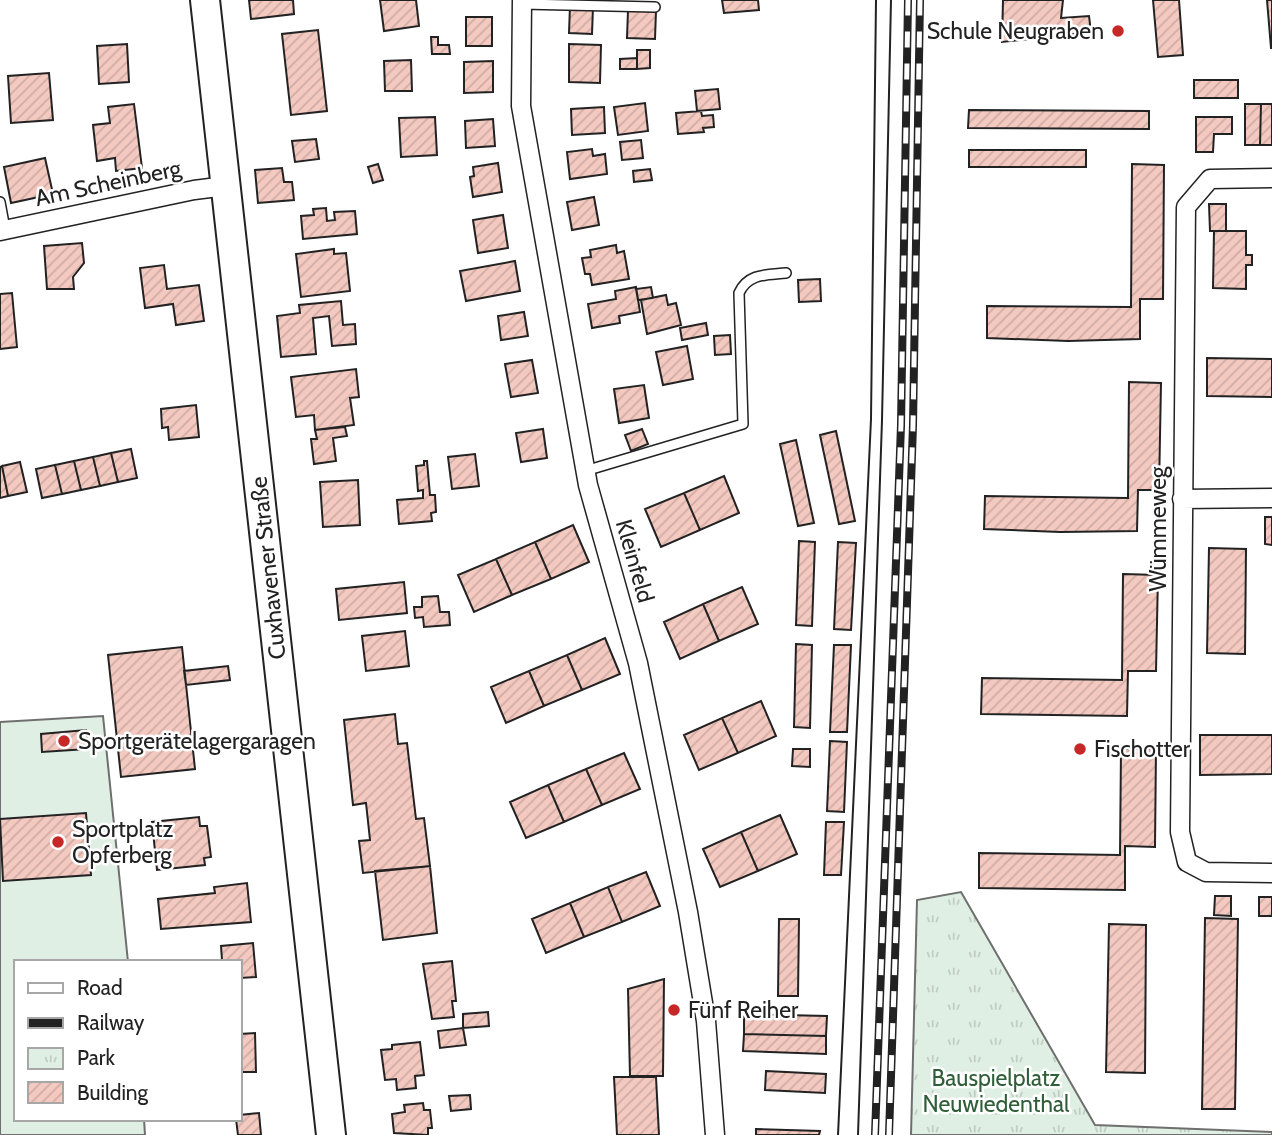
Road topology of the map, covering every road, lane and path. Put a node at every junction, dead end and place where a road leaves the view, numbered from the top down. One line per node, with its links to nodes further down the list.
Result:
1 (205, 0): 5 (main road, Cuxhavener Straße)
2 (522, 2): 3 (lane); 9 (street, Kleinfeld)
3 (655, 7)
4 (1272, 178): 11 (street, Wümmeweg)
5 (226, 186): 7 (street, Am Scheinberg); 13 (main road, Cuxhavener Straße)
6 (0, 202): 7 (lane)
7 (3, 230)
8 (786, 273): 9 (lane)
9 (585, 471): 14 (street, Kleinfeld)
10 (1272, 498): 11 (street)
11 (1182, 499): 12 (street, Wümmeweg)
12 (1272, 873)
13 (331, 1135)
14 (715, 1135)

